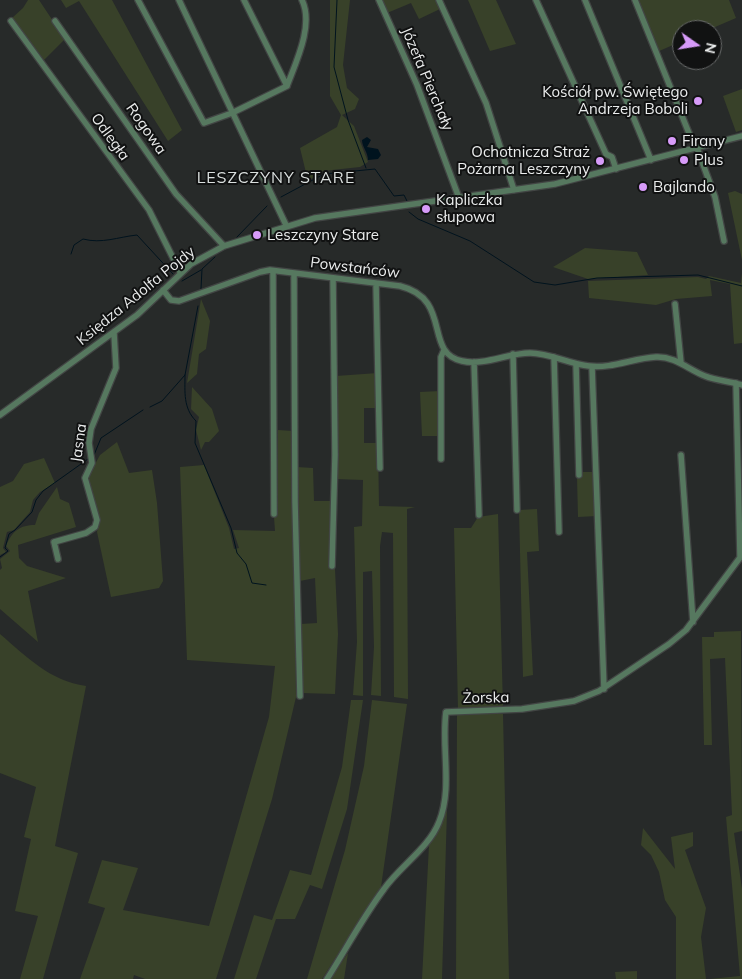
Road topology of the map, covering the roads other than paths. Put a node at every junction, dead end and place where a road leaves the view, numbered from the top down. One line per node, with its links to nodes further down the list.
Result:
1 (138, 0): 13 (street)
2 (179, 0): 13 (street)
3 (244, 0): 12 (street)
4 (302, 0): 12 (street)
5 (379, 0): 19 (street, Józefa Pierchały)
6 (439, 0): 18 (street)
7 (536, 0): 17 (street)
8 (585, 0): 16 (street)
9 (635, 0): 15 (street)
10 (11, 21): 24 (street, Odległa)
11 (55, 21): 22 (street, Rogowa)
12 (287, 86): 13 (street)
13 (232, 113): 20 (street)
14 (742, 136): 15 (street, Księdza Adolfa Pojdy)
15 (696, 148): 16 (street, Księdza Adolfa Pojdy); 21 (street)
16 (651, 160): 17 (street, Księdza Adolfa Pojdy)
17 (616, 169): 18 (street, Księdza Adolfa Pojdy)
18 (514, 190): 19 (street, Księdza Adolfa Pojdy)
19 (459, 198): 20 (street, Księdza Adolfa Pojdy)
20 (286, 225): 22 (street, Księdza Adolfa Pojdy)
21 (724, 241)
22 (224, 246): 24 (street, Księdza Adolfa Pojdy)
23 (273, 271): 25 (street, Powstańców); 28 (street, Powstańców); 45 (street)
24 (180, 272): 28 (street, Księdza Adolfa Pojdy)
25 (294, 273): 26 (street, Powstańców); 53 (street)
26 (333, 278): 27 (street, Powstańców); 50 (street)
27 (376, 283): 31 (street, Powstańców); 42 (street)
28 (163, 290): 30 (street, Księdza Adolfa Pojdy)
29 (675, 304): 35 (street)
30 (114, 333): 39 (street, Księdza Adolfa Pojdy); 49 (street, Jasna)
31 (444, 350): 34 (street); 41 (street)
32 (513, 354): 33 (street); 34 (street); 44 (street)
33 (554, 357): 36 (street); 47 (street)
34 (474, 362): 46 (street)
35 (681, 363): 37 (street); 38 (street)
36 (576, 364): 37 (street); 43 (street)
37 (592, 367): 52 (street)
38 (739, 384): 48 (street)
39 (0, 415)
40 (681, 455): 51 (street)
41 (441, 459)
42 (380, 468)
43 (579, 474)
44 (517, 510)
45 (274, 514)
46 (479, 514)
47 (559, 532)
48 (741, 556): 51 (street, Żorska)
49 (58, 559)
50 (332, 566)
51 (693, 622): 52 (street, Żorska)
52 (604, 689): 54 (street, Żorska)
53 (300, 696)
54 (327, 979)

